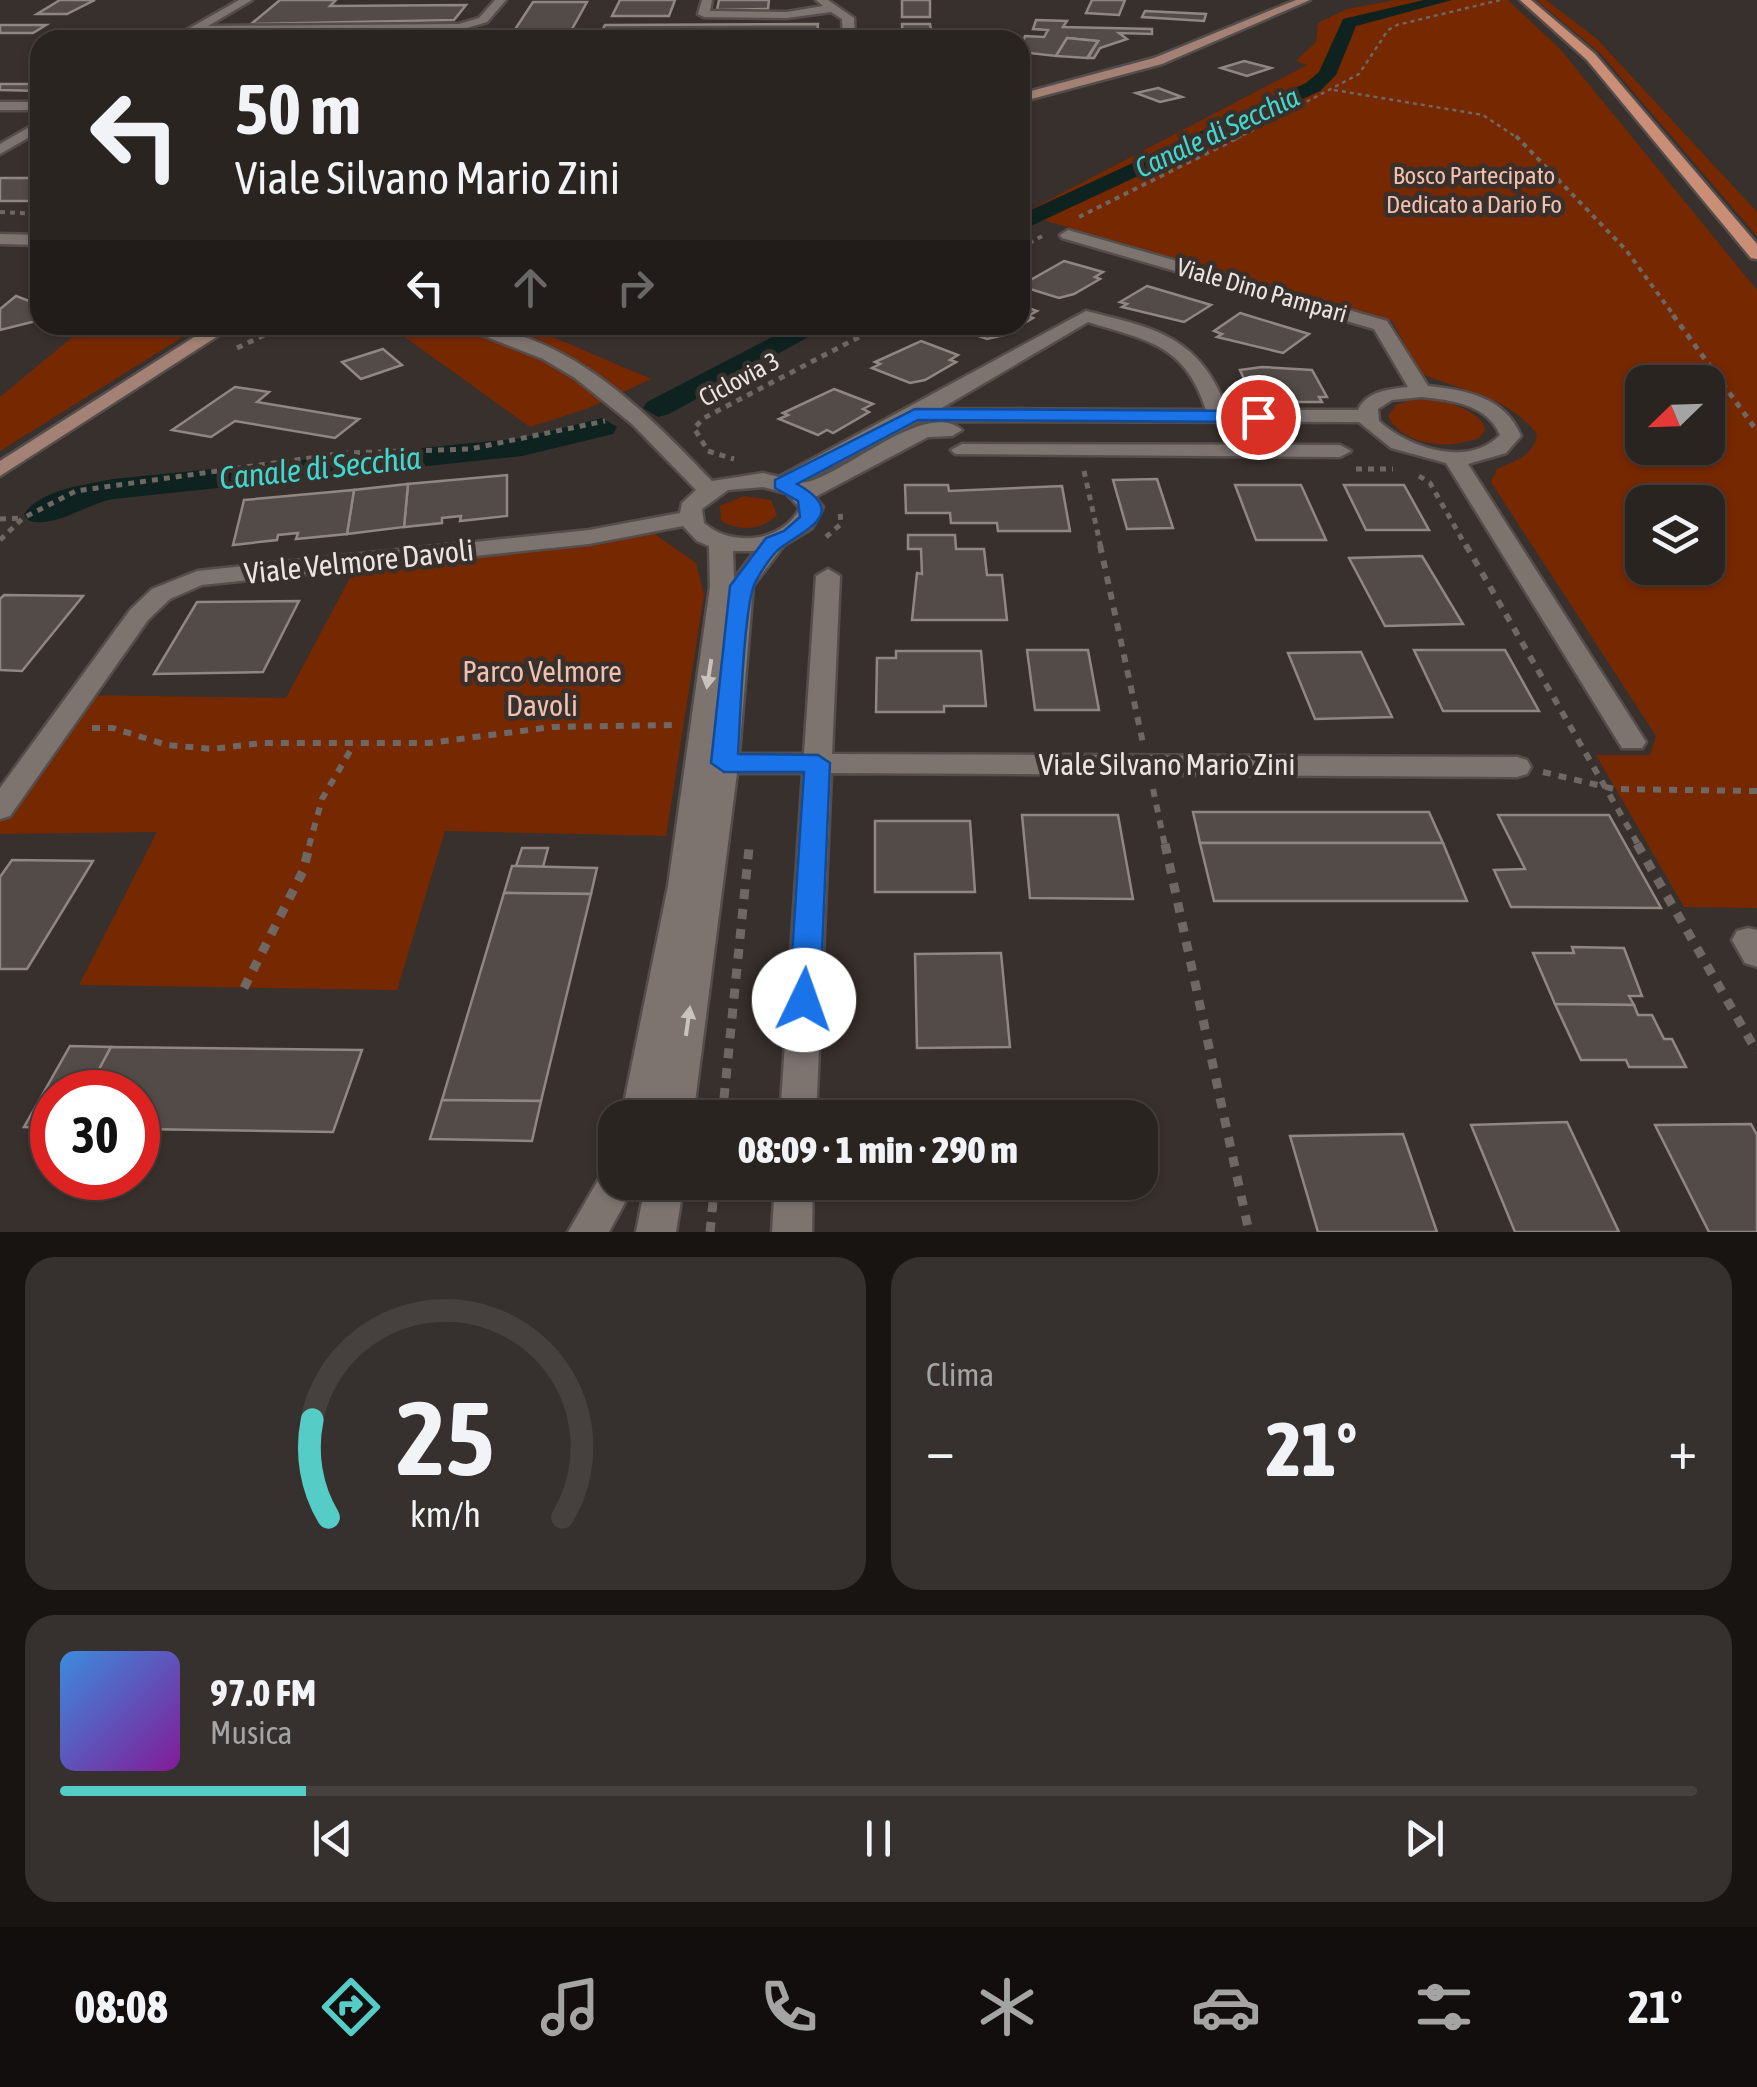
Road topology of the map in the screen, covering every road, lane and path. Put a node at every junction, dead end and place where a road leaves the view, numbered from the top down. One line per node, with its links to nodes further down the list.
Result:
1 (247, 0): 9 (street)
2 (501, 0): 9 (street)
3 (707, 0): 8 (street)
4 (820, 0): 8 (street)
5 (1305, 0): 12 (main road)
6 (1500, 0): 11 (path)
7 (1525, 0): 23 (main road)
8 (833, 8): 10 (street)
9 (194, 30)
10 (849, 30)
11 (1334, 90): 19 (path); 32 (path)
12 (1030, 95)
13 (0, 106): 14 (street)
14 (30, 106)
15 (30, 131): 16 (street)
16 (0, 150)
17 (0, 212): 18 (path)
18 (30, 214)
19 (1062, 230): 22 (path); 27 (street, Viale Dino Pampari)
20 (0, 239): 21 (street)
21 (30, 240)
22 (1030, 244)
23 (1757, 254)
24 (210, 335): 41 (main road)
25 (492, 335): 43 (street)
26 (863, 335): 35 (path, Ciclovia 3)
27 (1421, 391): 31 (street); 36 (street)
28 (915, 415): 29 (street); 29 (street); 42 (street)
29 (1219, 416): 31 (street)
30 (616, 418): 44 (path)
31 (1371, 423): 33 (street); 36 (street)
32 (1757, 431)
33 (1192, 439): 34 (street); 37 (street); 42 (street)
34 (962, 450)
35 (709, 451)
36 (1453, 458): 53 (street)
37 (1343, 460): 59 (path)
38 (1066, 468): 39 (path)
39 (1084, 468): 40 (path); 57 (path)
40 (1100, 468)
41 (0, 470)
42 (792, 489): 43 (street); 49 (street)
43 (709, 490): 45 (street)
44 (24, 518): 46 (path); 47 (path)
45 (689, 518): 48 (street); 52 (street, Viale Velmore Davoli)
46 (0, 519)
47 (0, 540)
48 (720, 542): 49 (street); 55 (street, one-way to 55)
49 (774, 542): 55 (street)
50 (828, 576): 56 (street)
51 (683, 724): 54 (path)
52 (56, 728): 54 (path); 61 (street, Viale Velmore Davoli)
53 (1632, 742)
54 (354, 744): 62 (path)
55 (712, 763): 56 (street, Viale Silvano Mario Zini); 64 (street); 65 (street, one-way to 55)
56 (818, 763): 57 (street, Viale Silvano Mario Zini); 66 (street)
57 (1148, 766): 58 (street, Viale Silvano Mario Zini); 75 (path)
58 (1517, 767): 59 (path)
59 (1607, 788): 60 (path); 63 (path)
60 (1757, 791)
61 (0, 809)
62 (244, 988)
63 (1757, 1052)
64 (642, 1100)
65 (676, 1100)
66 (799, 1100)
67 (607, 1200): 71 (street)
68 (662, 1200): 72 (street)
69 (713, 1200): 73 (path)
70 (793, 1200): 74 (street)
71 (588, 1232)
72 (656, 1232)
73 (710, 1232)
74 (792, 1232)
75 (1249, 1232)

